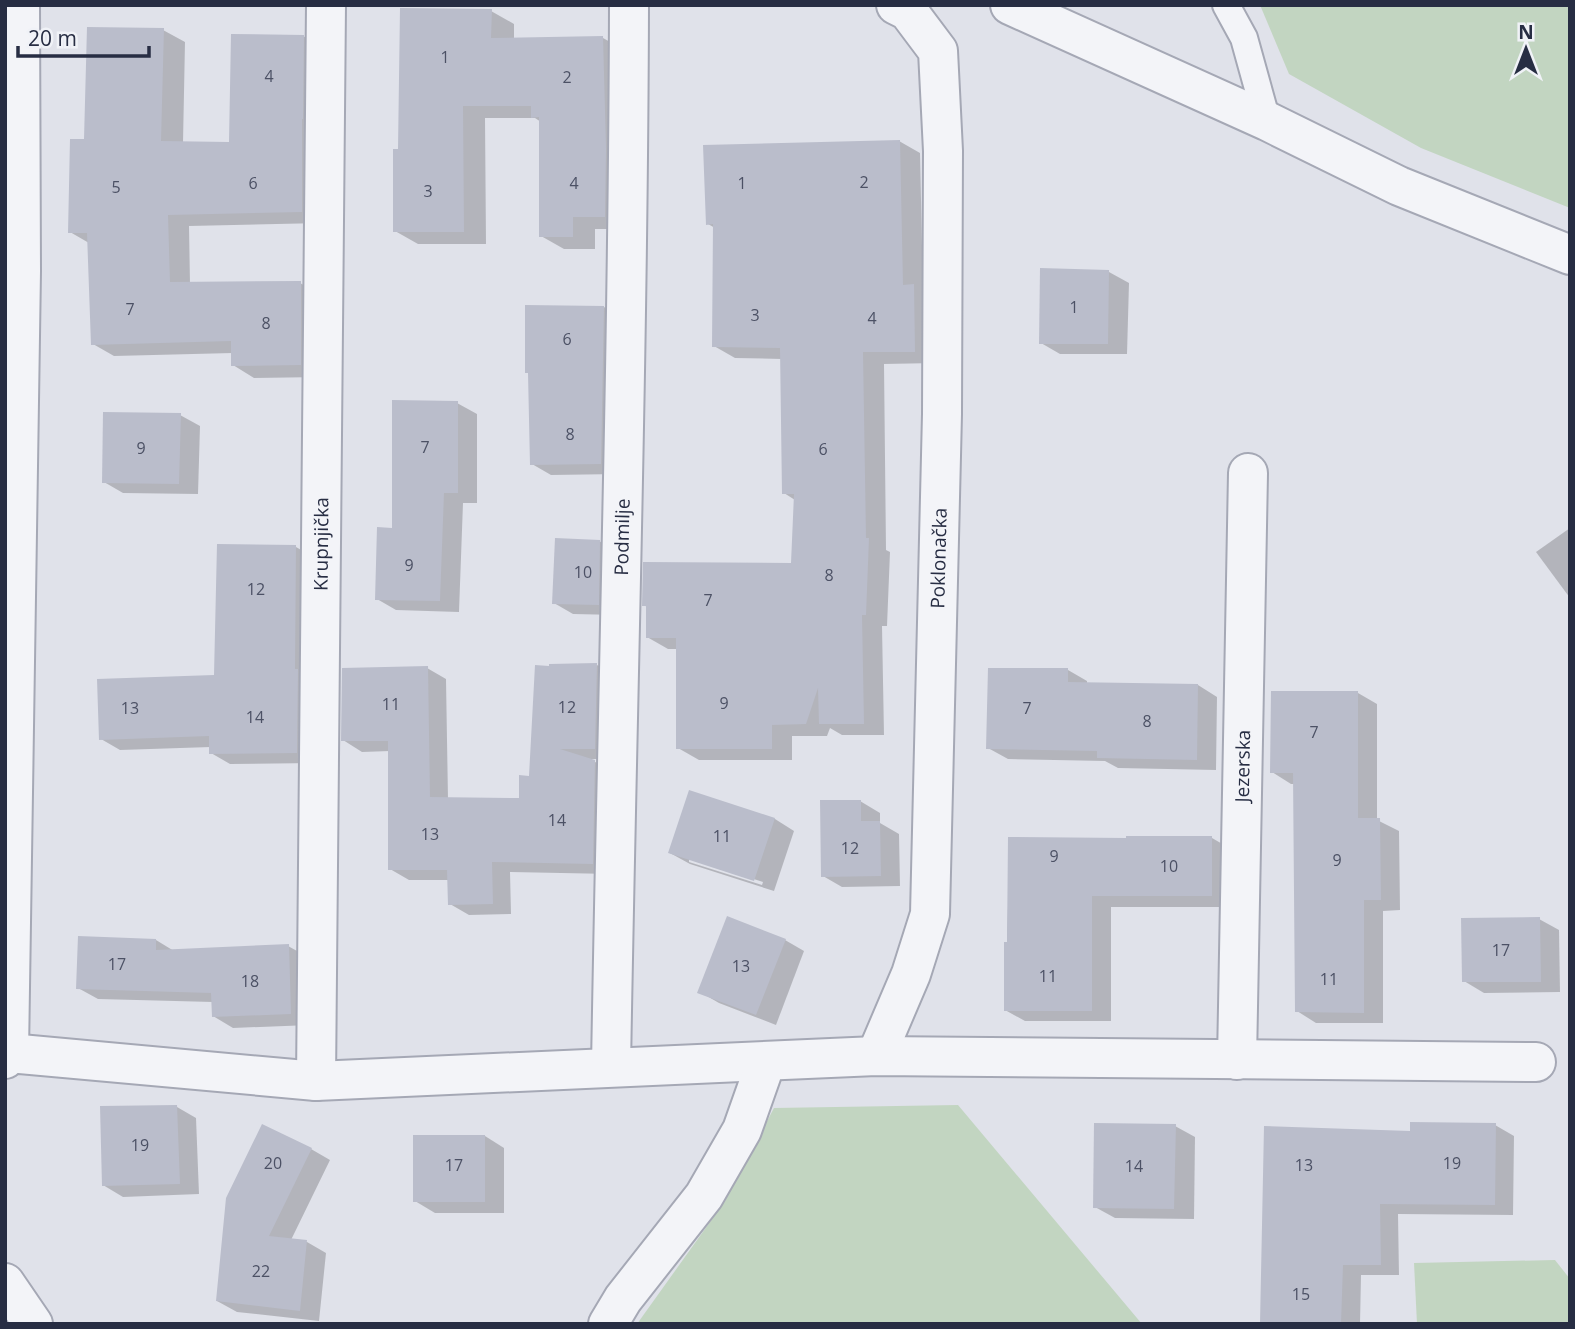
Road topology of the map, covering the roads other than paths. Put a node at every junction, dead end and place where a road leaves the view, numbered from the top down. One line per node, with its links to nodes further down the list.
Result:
1 (20, 5): 10 (street)
2 (326, 5): 16 (street, Krupnjička)
3 (629, 5): 15 (street, Podmilje)
4 (896, 5): 11 (street, Poklonačka)
5 (1010, 5): 7 (street)
6 (1226, 5): 7 (lane)
7 (1267, 121): 8 (street)
8 (1570, 255)
9 (1248, 473): 12 (street, Jezerska)
10 (7, 1056): 16 (street)
11 (876, 1056): 12 (street); 13 (street)
12 (1237, 1060): 14 (street)
13 (766, 1062): 15 (street); 19 (street)
14 (1536, 1062)
15 (611, 1067): 16 (street)
16 (316, 1082)
17 (5, 1283): 18 (street)
18 (33, 1324)
19 (608, 1324)

